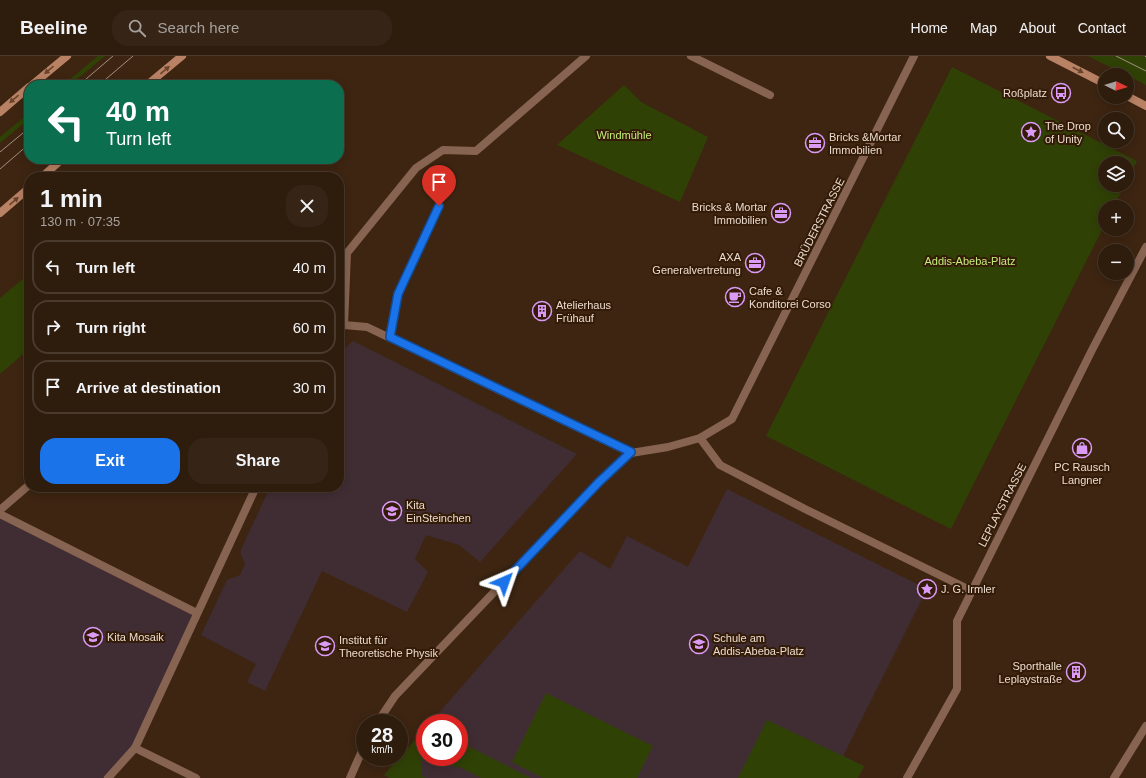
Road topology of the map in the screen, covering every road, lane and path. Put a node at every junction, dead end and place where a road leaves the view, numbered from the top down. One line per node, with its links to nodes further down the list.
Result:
1 (182, 56): 8 (main road, one-way to 1)
2 (586, 56): 21 (street)
3 (691, 56): 11 (street)
4 (914, 56): 24 (street, BRÜDERSTRASSE)
5 (1050, 56): 9 (main road, one-way to 9)
6 (65, 57): 7 (main road, one-way to 7)
7 (38, 80)
8 (153, 80)
9 (1098, 80)
10 (24, 91): 14 (main road, one-way to 14)
11 (770, 95)
12 (1134, 100): 13 (main road)
13 (1146, 106)
14 (0, 112)
15 (56, 164): 16 (main road)
16 (48, 172)
17 (24, 192): 19 (main road, one-way to 17)
18 (439, 206): 23 (street)
19 (0, 213)
20 (1146, 247): 30 (street, LEPLAYSTRASSE)
21 (344, 290)
22 (344, 326): 23 (street)
23 (390, 337): 25 (street)
24 (700, 438): 25 (street, BRÜDERSTRASSE); 30 (street)
25 (631, 452): 32 (street)
26 (24, 489): 28 (street)
27 (254, 492): 31 (street)
28 (0, 510)
29 (0, 514): 31 (street)
30 (972, 591): 39 (street, LEPLAYSTRASSE)
31 (197, 614): 34 (street)
32 (383, 714)
33 (1146, 726): 40 (street)
34 (135, 748): 36 (street); 37 (street)
35 (356, 764): 38 (street)
36 (108, 778)
37 (196, 778)
38 (350, 778)
39 (907, 778)
40 (1114, 778)

